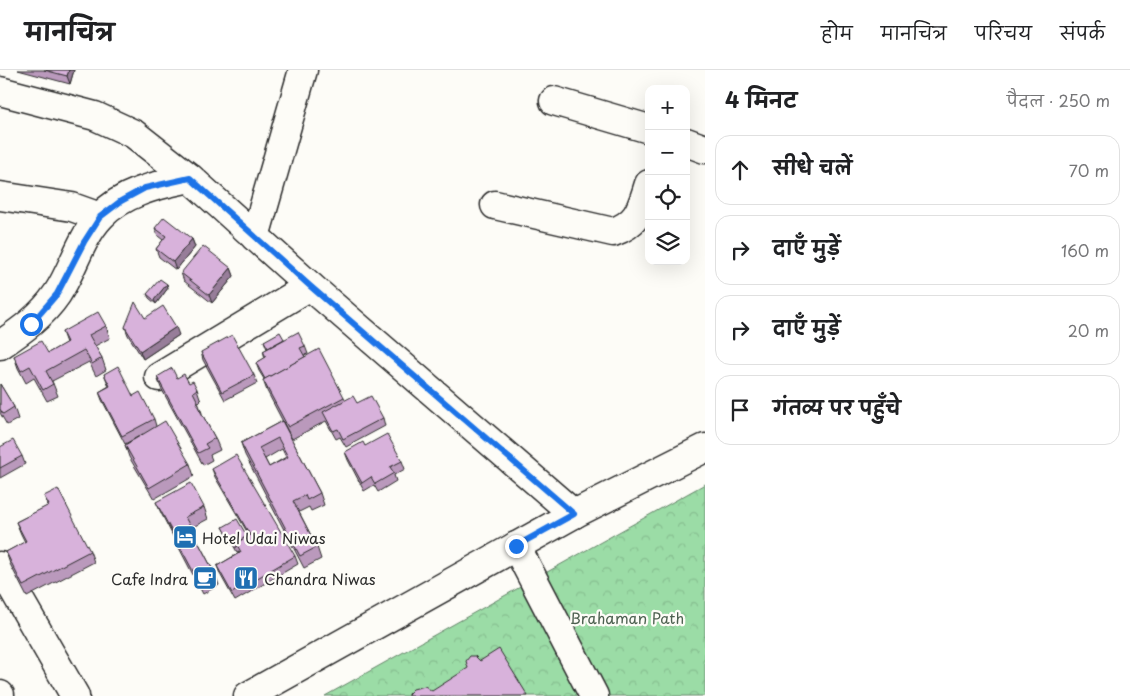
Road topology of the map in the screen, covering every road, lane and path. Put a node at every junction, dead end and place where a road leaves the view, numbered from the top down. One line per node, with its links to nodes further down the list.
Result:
1 (304, 70): 12 (street)
2 (0, 91): 7 (street)
3 (554, 101): 4 (street)
4 (645, 128)
5 (690, 143): 6 (street)
6 (705, 149)
7 (190, 178): 11 (street); 12 (street)
8 (645, 194): 10 (street)
9 (0, 196): 11 (street)
10 (496, 205)
11 (100, 217): 14 (street)
12 (255, 237): 13 (street)
13 (310, 286): 15 (street); 17 (street)
14 (0, 345)
15 (159, 377)
16 (705, 448): 17 (street)
17 (574, 514): 18 (street)
18 (516, 546): 21 (street); 22 (street)
19 (0, 566): 20 (street)
20 (75, 696)
21 (248, 696)
22 (594, 696)

